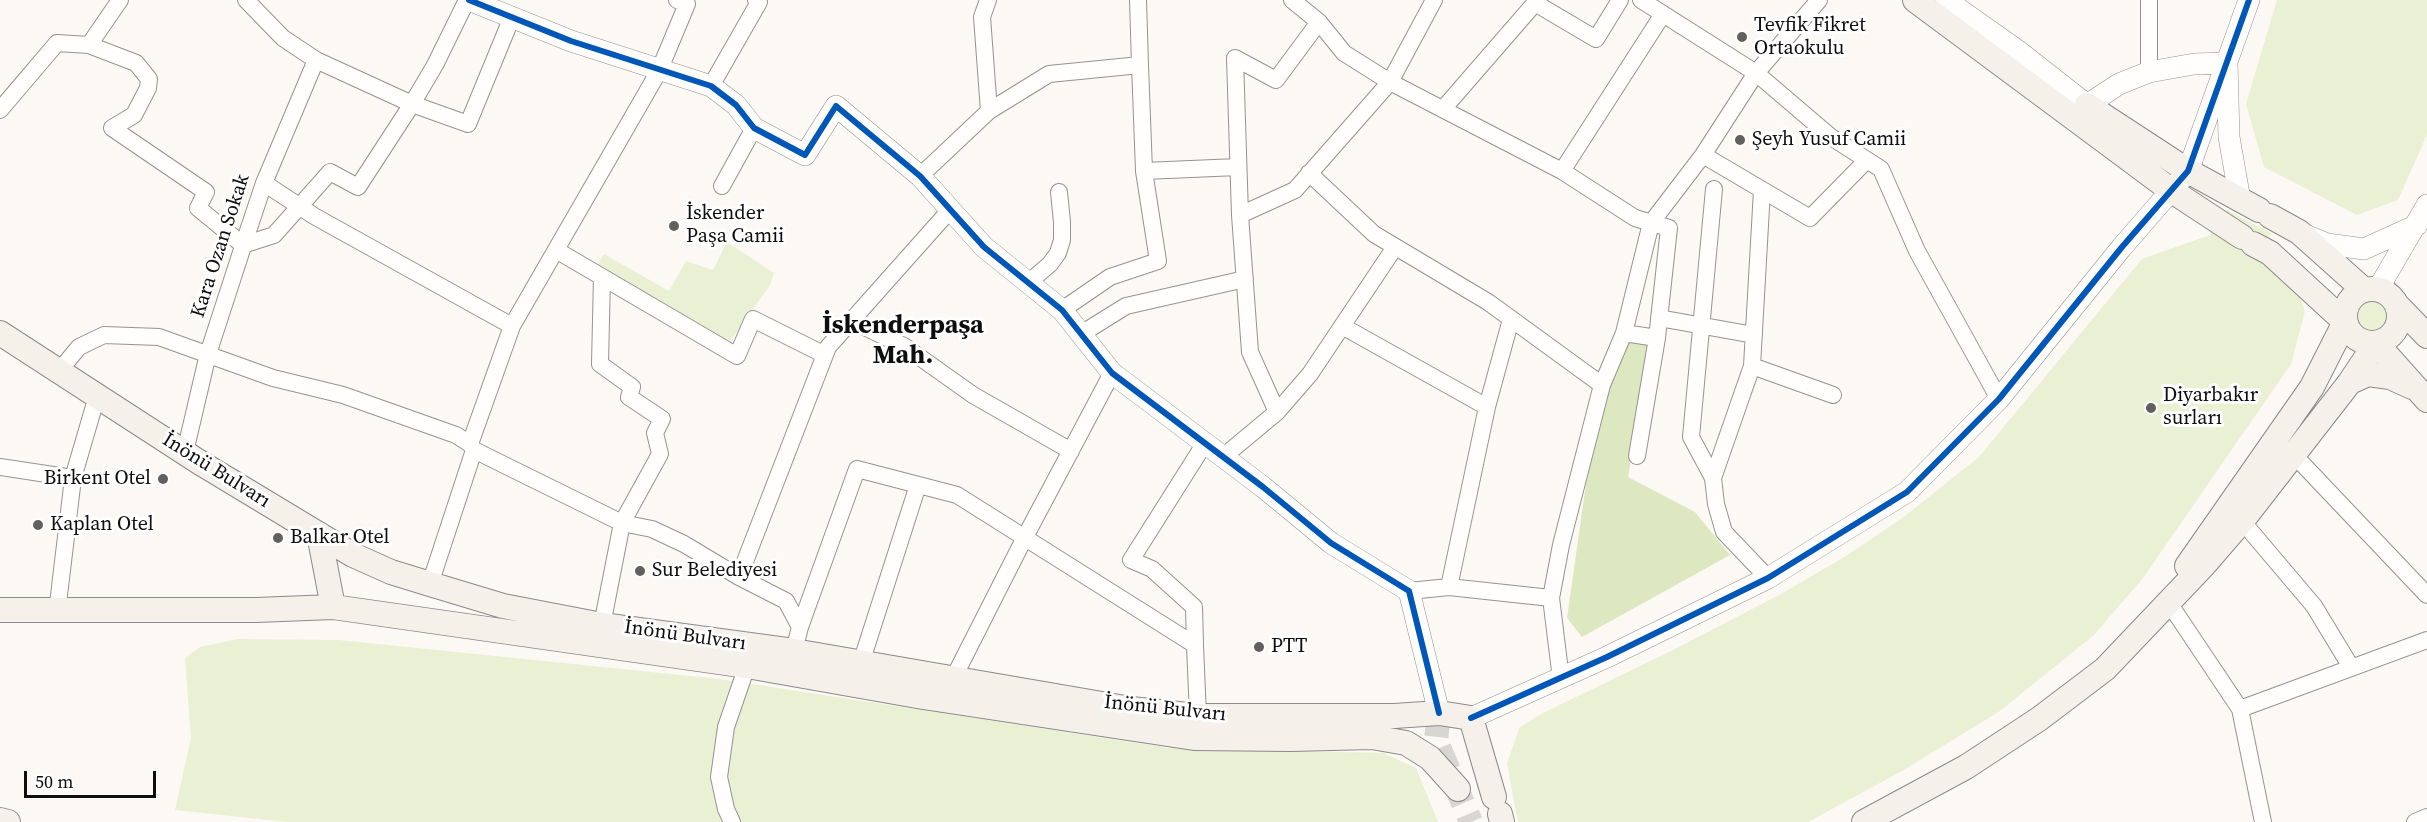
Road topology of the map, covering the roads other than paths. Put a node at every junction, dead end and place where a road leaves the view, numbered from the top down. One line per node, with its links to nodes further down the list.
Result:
1 (120, 0): 20 (street)
2 (246, 0): 21 (street)
3 (468, 0): 18 (street); 29 (street)
4 (677, 0): 24 (street)
5 (756, 0): 28 (street)
6 (988, 0): 33 (street)
7 (1138, 0): 23 (street)
8 (1292, 0): 19 (street)
9 (1434, 0): 27 (street)
10 (1620, 0): 31 (street)
11 (1641, 0): 17 (street)
12 (1819, 0): 26 (street)
13 (1915, 0): 47 (main road)
14 (1946, 0): 30 (street)
15 (2149, 0): 25 (street)
16 (2249, 0): 22 (street)
17 (1663, 14): 26 (street); 39 (street)
18 (512, 17): 24 (street); 29 (street)
19 (1319, 22): 27 (street); 37 (street)
20 (89, 45): 32 (street); 57 (street)
21 (316, 60): 29 (street); 43 (street, Kara Ozan Sokak)
22 (2227, 63): 25 (street); 40 (street); 51 (street)
23 (1140, 64): 33 (street); 38 (street)
24 (659, 71): 28 (street); 59 (street)
25 (2149, 72): 30 (street)
26 (1756, 73): 35 (street); 36 (street)
27 (1390, 82): 31 (street); 41 (street)
28 (711, 86): 34 (street)
29 (412, 104): 50 (street)
30 (2087, 105): 40 (main road)
31 (1443, 109): 39 (street)
32 (0, 110)
33 (989, 111): 42 (street)
34 (754, 128): 42 (street); 44 (street)
35 (1702, 154): 46 (street); 54 (street)
36 (1867, 160): 46 (street); 90 (street)
37 (1238, 168): 38 (street); 53 (street)
38 (1144, 171): 65 (street)
39 (1562, 171): 54 (street)
40 (2188, 171): 47 (street); 51 (main road)
41 (1309, 173): 53 (street); 58 (street)
42 (920, 176): 52 (street)
43 (264, 183): 50 (street); 57 (street, Kara Ozan Sokak)
44 (722, 186)
45 (1714, 189): 72 (street)
46 (1762, 190): 76 (street)
47 (2172, 191): 69 (main road); 90 (street)
48 (1059, 192): 62 (street)
49 (2427, 205): 55 (street)
50 (298, 206): 57 (street); 70 (street)
51 (2256, 209): 56 (main road)
52 (950, 210): 62 (street); 68 (street)
53 (1240, 215): 61 (street)
54 (1651, 224): 66 (street); 74 (street)
55 (2416, 225): 56 (street); 63 (street)
56 (2299, 232): 63 (main road)
57 (243, 245): 80 (street, Kara Ozan Sokak)
58 (1395, 247): 67 (street); 71 (street)
59 (556, 250): 60 (street); 70 (street)
60 (602, 277): 81 (street); 105 (street)
61 (1245, 279): 75 (street); 92 (street)
62 (1028, 283): 65 (street)
63 (2371, 289): 64 (main road); 69 (main road)
64 (2398, 306): 77 (main road); 79 (main road)
65 (1062, 310): 75 (street)
66 (1659, 318): 72 (street); 78 (street)
67 (1511, 319): 86 (street); 91 (street)
68 (852, 321): 81 (street); 95 (street)
69 (2345, 322): 79 (main road); 115 (main road)
70 (512, 326): 94 (street)
71 (1342, 326): 91 (street); 92 (street)
72 (1702, 327): 76 (street); 102 (street)
73 (0, 333): 83 (main road, İnönü Bulvarı)
74 (1624, 333): 78 (street); 86 (street)
75 (1081, 334): 84 (street)
76 (1754, 335): 82 (street)
77 (2427, 336)
78 (1657, 338): 98 (street)
79 (2376, 343): 85 (main road); 88 (main road)
80 (208, 354): 83 (street); 94 (street); 96 (street, Kara Ozan Sokak)
81 (825, 355): 108 (street)
82 (1752, 366): 87 (street); 102 (street)
83 (59, 371): 89 (main road, İnönü Bulvarı)
84 (1112, 374): 93 (street); 95 (street)
85 (2350, 382): 88 (main road); 97 (main road)
86 (1602, 385): 114 (street)
87 (1833, 395)
88 (2422, 395)
89 (97, 396): 96 (main road, İnönü Bulvarı); 101 (street)
90 (1999, 399): 109 (street)
91 (1487, 407): 111 (street)
92 (1277, 412): 99 (street)
93 (1205, 443): 99 (street); 122 (street)
94 (472, 447): 105 (street); 110 (street)
95 (1071, 451): 107 (street)
96 (185, 452): 106 (main road, İnönü Bulvarı)
97 (2293, 454): 104 (main road); 113 (street)
98 (1637, 456)
99 (1223, 457): 112 (street)
100 (0, 466): 101 (street)
101 (73, 478): 118 (street)
102 (1713, 478): 109 (street)
103 (918, 485): 107 (street); 120 (street); 124 (street)
104 (2242, 521): 115 (main road); 126 (street)
105 (622, 523): 108 (street); 119 (street)
106 (319, 534): 110 (main road, İnönü Bulvarı); 116 (main road)
107 (1024, 539): 122 (street); 127 (street)
108 (739, 577): 120 (street)
109 (1768, 578): 128 (street)
110 (430, 584): 119 (main road, İnönü Bulvarı)
111 (1449, 587): 112 (street); 114 (street)
112 (1409, 591): 130 (street)
113 (2427, 595)
114 (1551, 598): 128 (street)
115 (2169, 603): 129 (street); 139 (main road)
116 (333, 607): 118 (main road); 125 (main road)
117 (0, 610): 118 (main road)
118 (57, 612)
119 (602, 625): 123 (main road, İnönü Bulvarı)
120 (800, 627): 123 (street)
121 (2427, 640): 126 (street)
122 (1195, 645): 131 (street)
123 (794, 651): 124 (main road, İnönü Bulvarı)
124 (861, 663): 127 (main road, İnönü Bulvarı)
125 (747, 666): 133 (main road); 138 (street)
126 (2351, 667): 129 (street)
127 (953, 679): 131 (main road, İnönü Bulvarı)
128 (1561, 679): 132 (street)
129 (2240, 709): 140 (street)
130 (1439, 713): 131 (main road, İnönü Bulvarı); 132 (main road, İnönü Bulvarı)
131 (1198, 716)
132 (1471, 718): 134 (main road)
133 (1458, 789)
134 (1499, 811)
135 (2427, 818): 141 (street)
136 (0, 820): 137 (main road)
137 (8, 822)
138 (732, 822)
139 (1864, 822)
140 (2263, 822)
141 (2415, 822)

